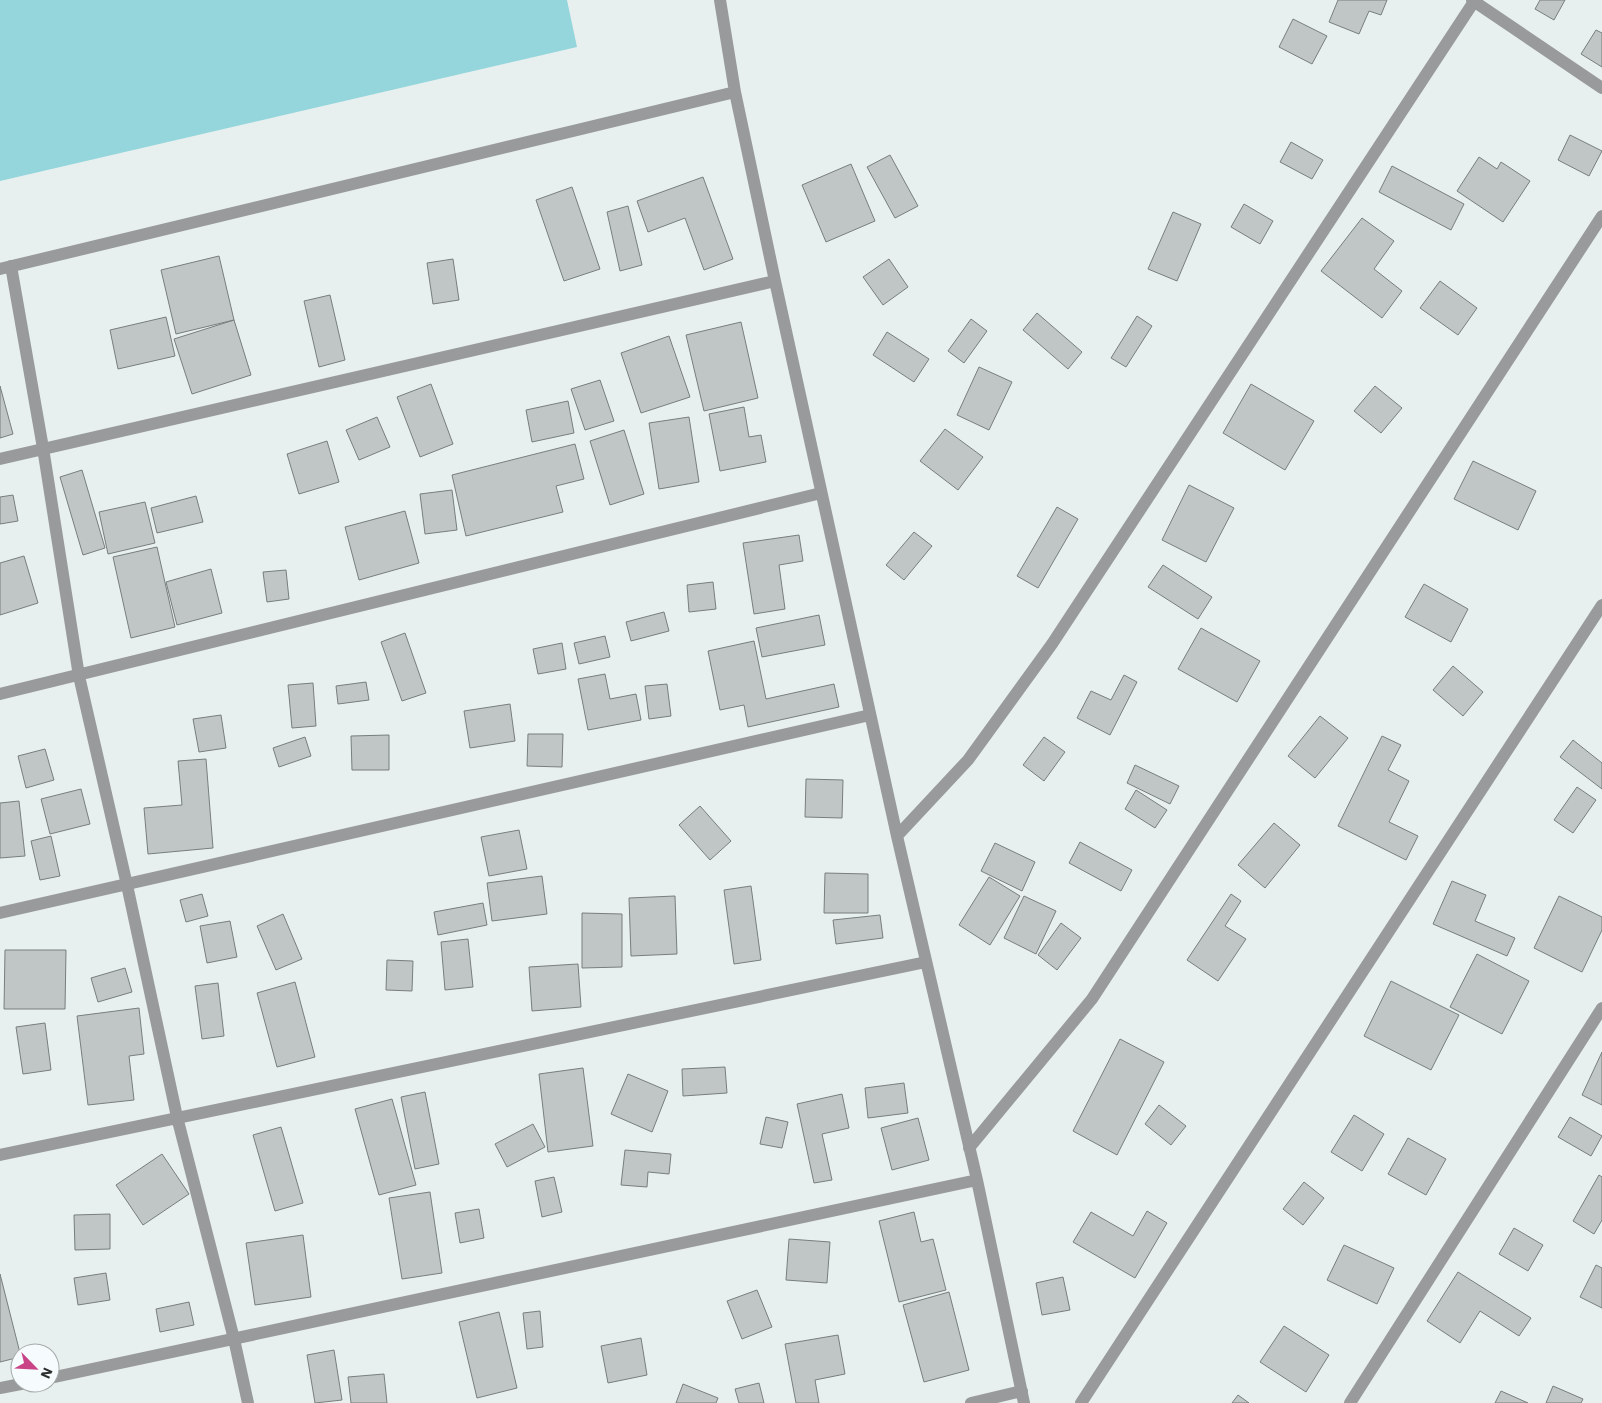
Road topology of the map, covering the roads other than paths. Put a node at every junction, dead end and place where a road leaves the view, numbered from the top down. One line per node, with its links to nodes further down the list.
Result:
1 (720, 0): 4 (street)
2 (1473, 0): 3 (street); 15 (street)
3 (1602, 88)
4 (735, 92): 6 (street); 7 (street)
5 (1602, 216): 21 (street)
6 (6, 268): 8 (street)
7 (775, 281): 8 (street); 10 (street)
8 (43, 448): 9 (street); 12 (street)
9 (0, 459)
10 (821, 493): 12 (street); 14 (street)
11 (1602, 605): 29 (street)
12 (79, 676): 13 (street); 16 (street)
13 (0, 694)
14 (870, 715): 15 (street); 16 (street)
15 (897, 836): 18 (street)
16 (127, 884): 17 (street); 20 (street)
17 (0, 913)
18 (926, 962): 20 (street); 21 (street)
19 (1602, 1008): 30 (street)
20 (177, 1117): 22 (street); 24 (street)
21 (969, 1148): 23 (street)
22 (0, 1155)
23 (977, 1180): 24 (street); 26 (street)
24 (234, 1339): 25 (street); 27 (street)
25 (60, 1376)
26 (1023, 1397): 28 (street)
27 (248, 1403)
28 (971, 1403)
29 (1081, 1403)
30 (1350, 1403)

